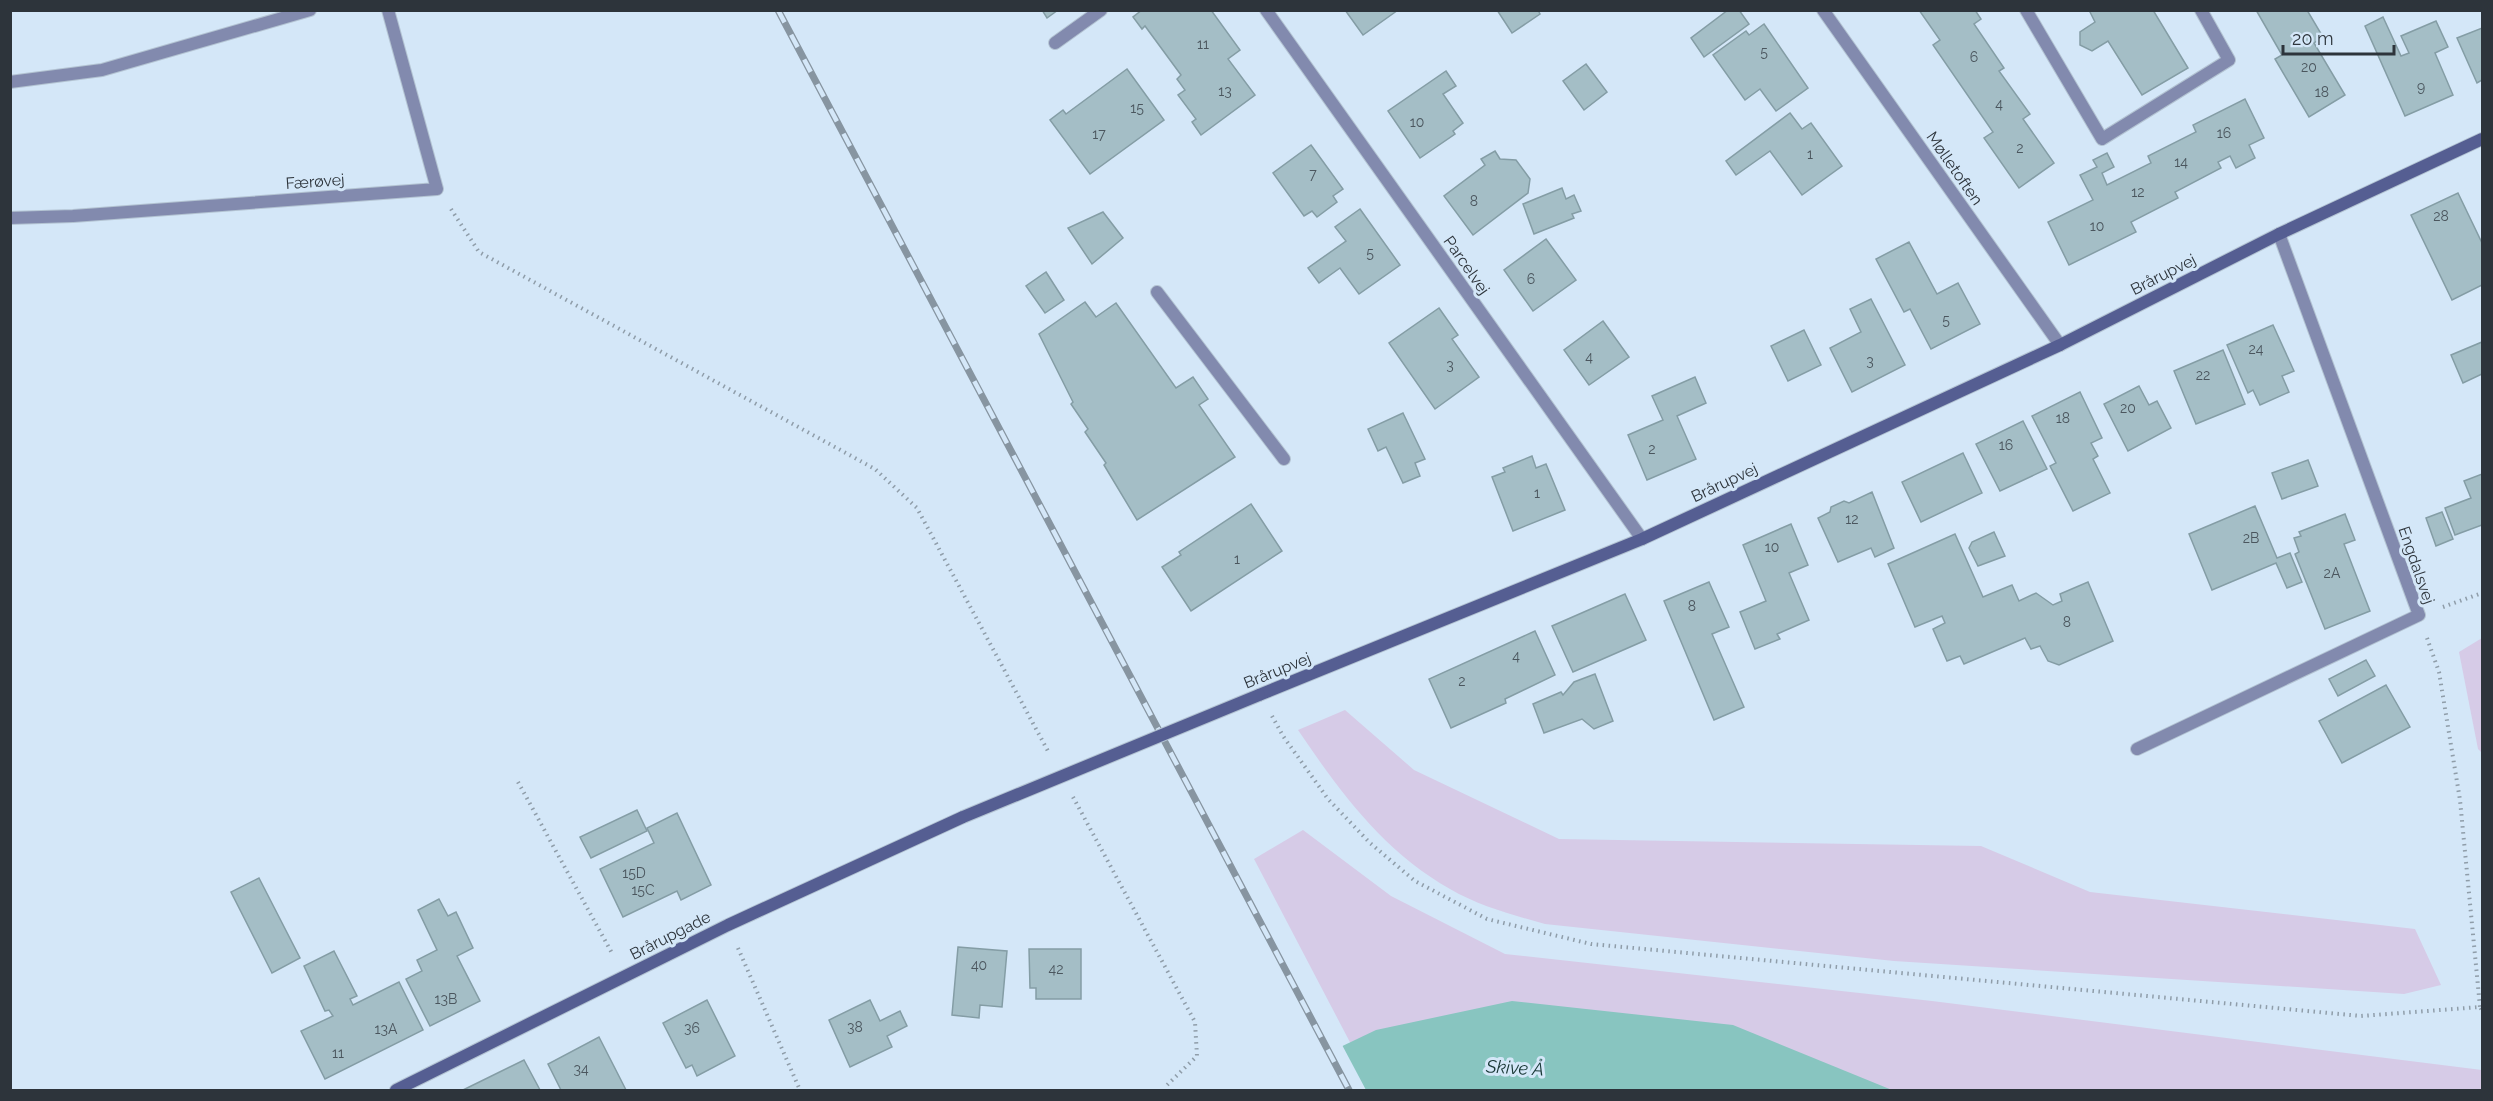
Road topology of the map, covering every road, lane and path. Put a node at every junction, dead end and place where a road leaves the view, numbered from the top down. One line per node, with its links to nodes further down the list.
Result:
1 (310, 10): 9 (street)
2 (388, 10): 11 (street)
3 (1101, 10): 8 (street)
4 (1266, 10): 17 (street, Parcelvej)
5 (1823, 10): 15 (street, Mølletoften)
6 (2026, 10): 7 (street)
7 (2201, 10)
8 (1055, 43)
9 (10, 82)
10 (2482, 139): 13 (street, Brårupvej)
11 (437, 189): 12 (street, Færøvej); 22 (path)
12 (10, 218)
13 (2279, 234): 15 (street, Brårupvej); 19 (street, Engdalsvej)
14 (1157, 292): 16 (street)
15 (2060, 345): 17 (street, Brårupvej)
16 (1284, 459)
17 (1642, 539): 20 (street, Brårupvej)
18 (2482, 593): 19 (path)
19 (2419, 615): 21 (street, Engdalsvej); 28 (path)
20 (1259, 695): 25 (street, Brårupvej, bridge); 28 (path)
21 (2137, 749)
22 (1053, 760)
23 (518, 782): 27 (path)
24 (1070, 791): 29 (path)
25 (963, 817): 26 (street, Brårupgade)
26 (728, 925): 27 (street, Brårupgade); 31 (path)
27 (625, 976): 30 (street, Brårupgade)
28 (2481, 1008)
29 (1164, 1089)
30 (396, 1090)
31 (800, 1090)

